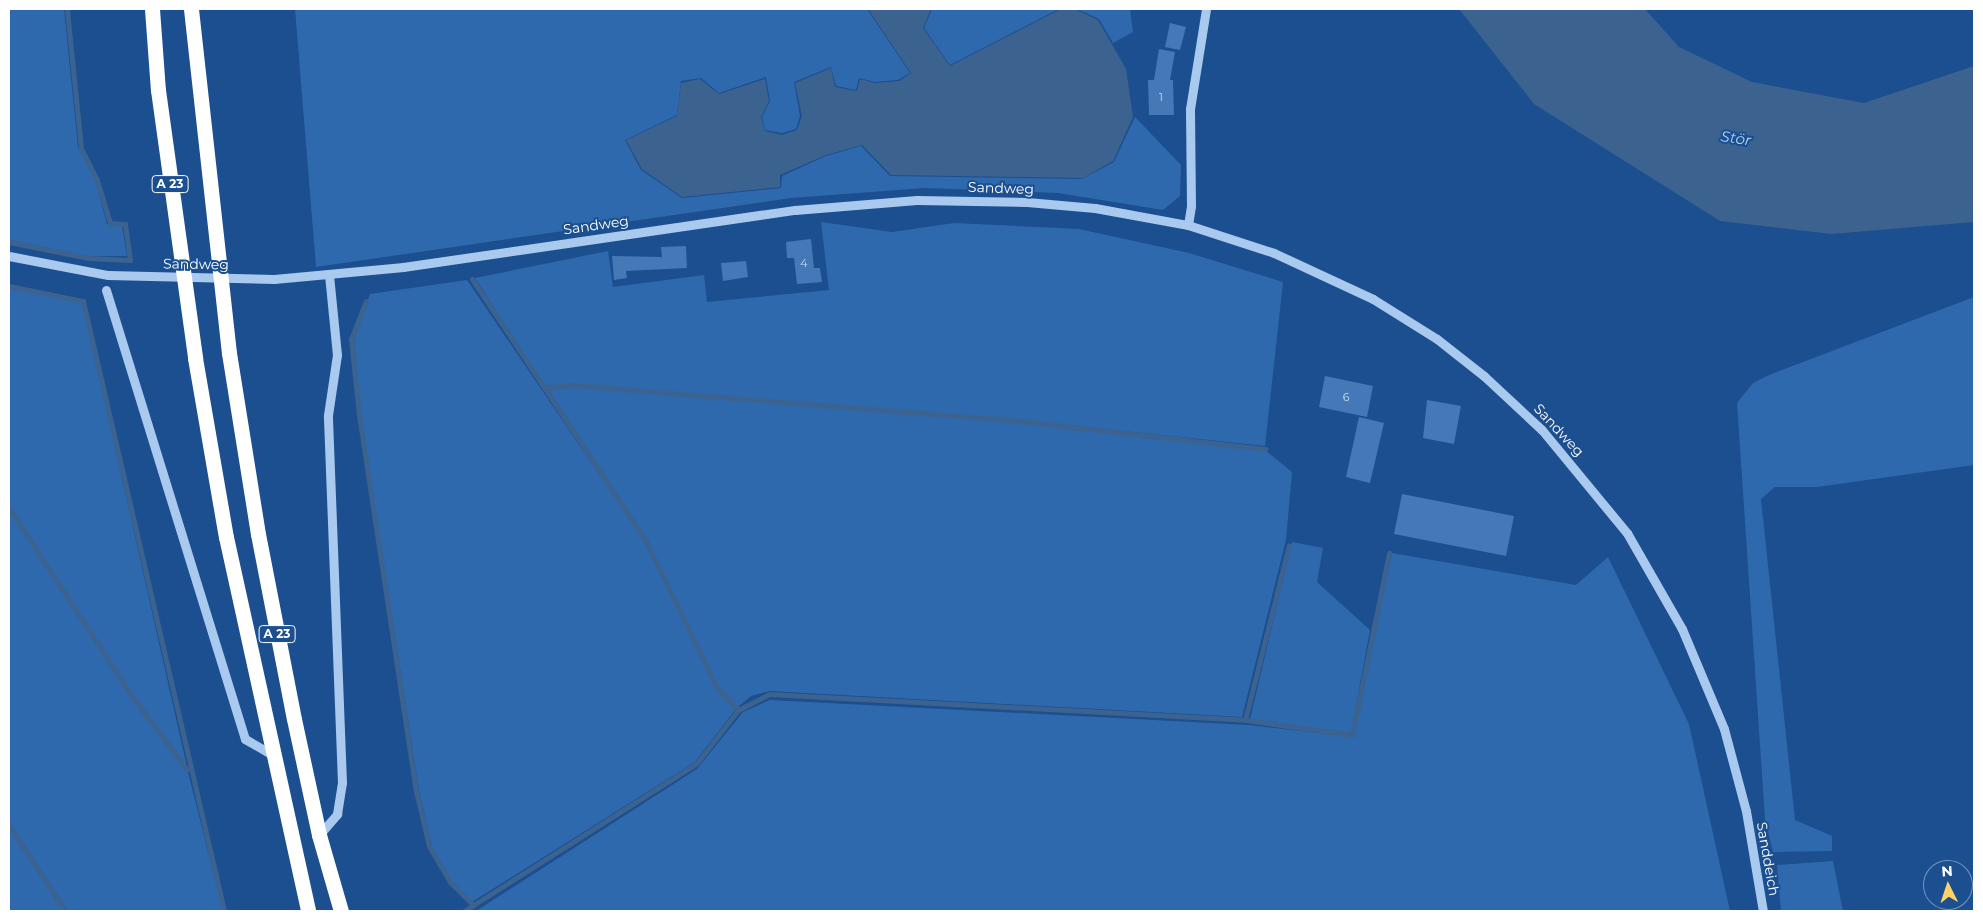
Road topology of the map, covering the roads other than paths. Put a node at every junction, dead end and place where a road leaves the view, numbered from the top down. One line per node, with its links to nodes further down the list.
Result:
1 (152, 9): 8 (highway, A 23, bridge)
2 (191, 9): 10 (highway, A 23, bridge)
3 (1206, 9): 4 (street)
4 (1188, 225): 6 (street, Sandweg); 9 (street, Sandweg)
5 (9, 256): 6 (street, Sandweg)
6 (329, 275): 10 (street)
7 (106, 290): 8 (street)
8 (271, 754): 11 (highway, A 23)
9 (1746, 811): 13 (street, Sanddeich)
10 (319, 834): 12 (highway, A 23)
11 (308, 911)
12 (341, 911)
13 (1763, 911)

